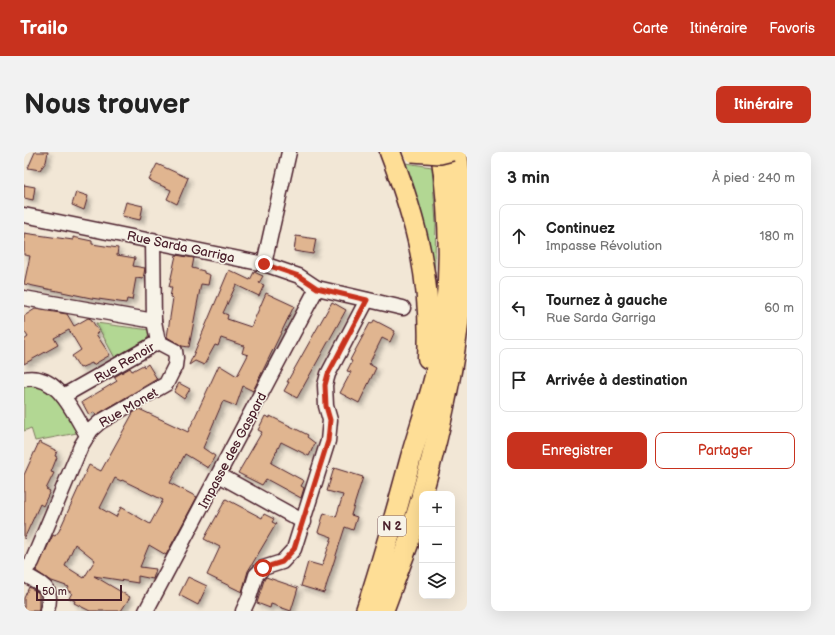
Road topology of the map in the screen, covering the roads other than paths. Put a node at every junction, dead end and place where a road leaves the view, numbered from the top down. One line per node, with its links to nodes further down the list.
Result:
1 (390, 152): 20 (highway)
2 (441, 152): 20 (highway, N 2)
3 (452, 152): 5 (main road, bridge)
4 (457, 152): 22 (highway, N 2)
5 (412, 153)
6 (288, 154): 9 (street)
7 (24, 215): 8 (street, Rue Sarda Garriga)
8 (153, 240): 9 (street, Rue Sarda Garriga); 14 (street, Rue Renoir)
9 (264, 264): 10 (street, Rue Sarda Garriga)
10 (317, 288): 12 (street, Rue Sarda Garriga); 21 (street, Impasse des Gaspard)
11 (24, 298): 14 (street)
12 (367, 300): 13 (street, Rue Sarda Garriga); 26 (street)
13 (403, 308)
14 (154, 321): 15 (street, Rue Renoir)
15 (158, 342): 18 (street, Rue Renoir); 19 (street, Rue Monet)
16 (467, 354): 23 (highway)
17 (24, 379): 18 (street)
18 (63, 396): 19 (street)
19 (87, 435): 28 (street)
20 (416, 441): 32 (highway, N 2)
21 (219, 475): 26 (street); 30 (street, Impasse des Gaspard)
22 (424, 491)
23 (424, 491)
24 (419, 508): 27 (highway, N 2)
25 (419, 512): 27 (highway)
26 (304, 522): 31 (street)
27 (408, 544): 33 (highway, N 2)
28 (24, 573): 29 (street)
29 (47, 611)
30 (146, 611)
31 (243, 611)
32 (366, 611)
33 (383, 611)

